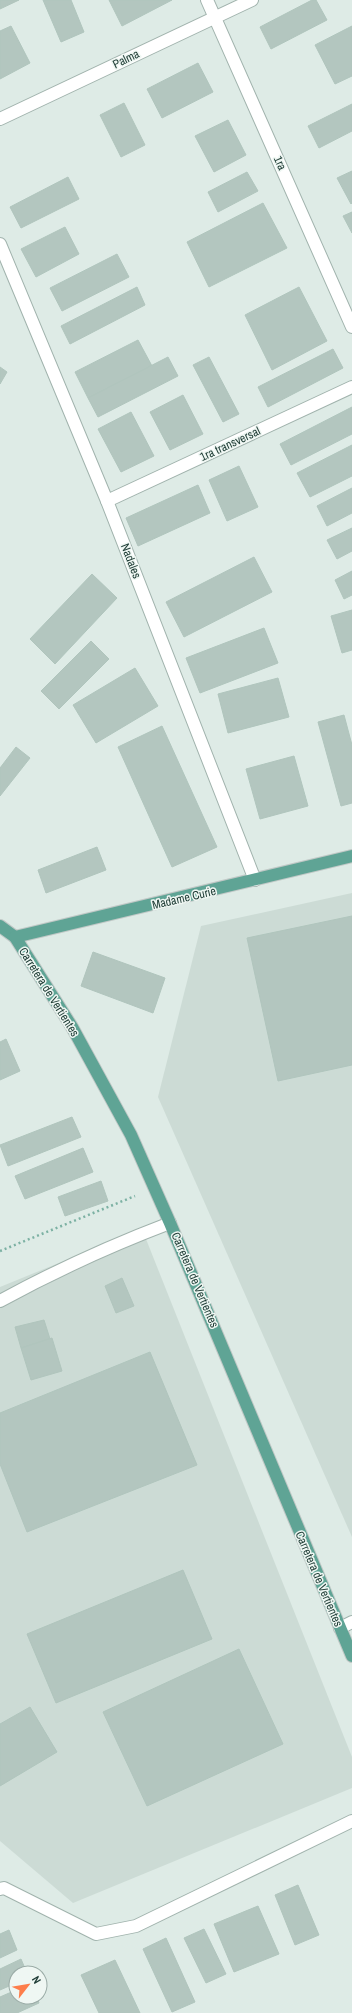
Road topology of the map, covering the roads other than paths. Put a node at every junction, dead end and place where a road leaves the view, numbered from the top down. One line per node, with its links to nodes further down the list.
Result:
1 (207, 0): 3 (street, 1ra)
2 (252, 0): 3 (street, Palma)
3 (215, 17): 4 (street, Palma); 6 (street, 1ra)
4 (0, 119)
5 (0, 244): 8 (street, Nadales)
6 (352, 327)
7 (352, 387): 8 (street, 1ra transversal)
8 (107, 501): 10 (street, Nadales)
9 (352, 856): 10 (main road, Madame Curie)
10 (255, 880): 12 (main road, Madame Curie)
11 (0, 926): 12 (main road, Carretera de Vertientes)
12 (15, 937): 13 (main road, Carretera de Vertientes)
13 (170, 1223): 14 (street); 16 (main road, Carretera de Vertientes)
14 (0, 1301)
15 (352, 1622): 16 (street)
16 (340, 1628): 17 (main road, Carretera de Vertientes)
17 (352, 1656)
18 (352, 1821): 19 (street)
19 (0, 1889)

